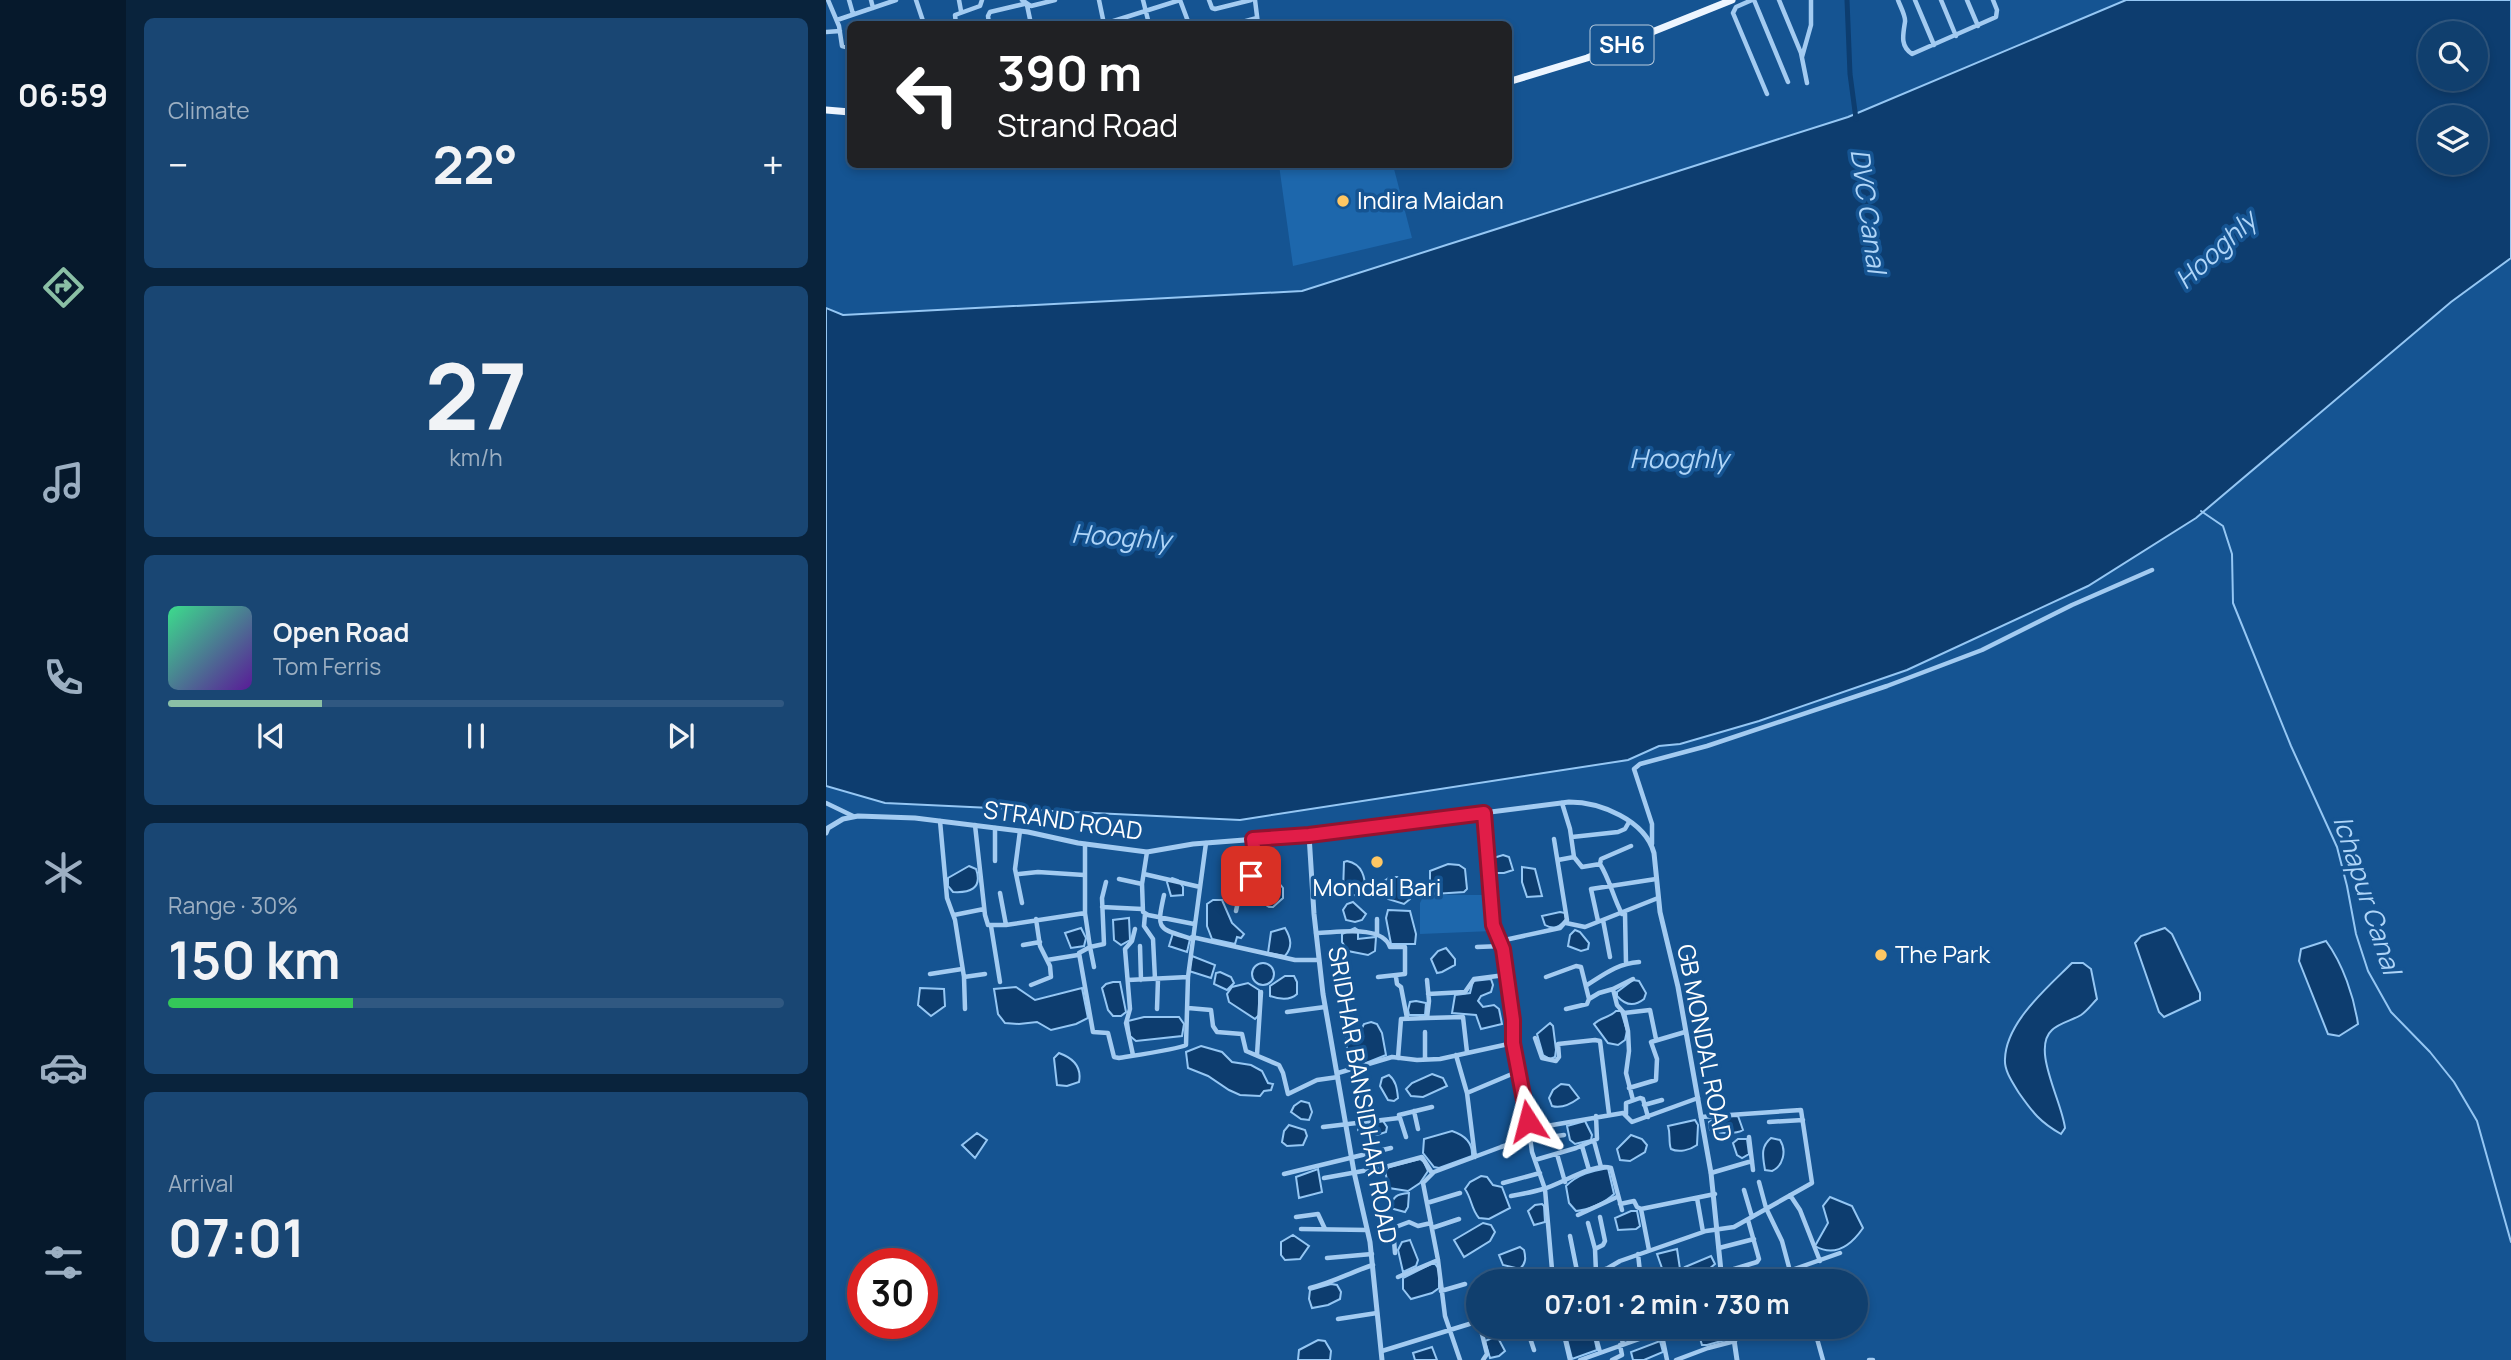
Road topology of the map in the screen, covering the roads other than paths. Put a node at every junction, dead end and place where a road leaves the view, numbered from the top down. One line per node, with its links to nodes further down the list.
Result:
1 (831, 0): 28 (street)
2 (849, 0): 27 (street)
3 (871, 0): 24 (street)
4 (896, 0): 24 (street)
5 (916, 0): 29 (street)
6 (959, 0): 25 (street)
7 (982, 0): 25 (street)
8 (1055, 0): 23 (street)
9 (1099, 0): 33 (street)
10 (1143, 0): 26 (street)
11 (1180, 0): 26 (street); 36 (street)
12 (1209, 0): 13 (street)
13 (1253, 0): 37 (street)
14 (1732, 0): 45 (main road, SH6)
15 (1753, 0): 46 (street); 48 (street)
16 (1779, 0): 44 (street)
17 (1811, 0): 44 (street)
18 (1898, 0): 42 (street)
19 (1915, 0): 42 (street)
20 (1941, 0): 41 (street)
21 (1967, 0): 38 (street)
22 (1993, 0): 38 (street)
23 (1025, 3): 31 (street); 32 (street)
24 (873, 8): 27 (street)
25 (961, 11): 30 (street)
26 (1146, 11): 34 (street); 35 (street)
27 (853, 15): 28 (street)
28 (837, 20): 39 (street)
29 (923, 21)
30 (955, 21)
31 (989, 21)
32 (1030, 21)
33 (1103, 21)
34 (1114, 21)
35 (1148, 21)
36 (1188, 21)
37 (1258, 21)
38 (1978, 26): 41 (street)
39 (840, 31): 40 (street); 43 (street)
40 (826, 32)
41 (1956, 36): 42 (street)
42 (1934, 45)
43 (847, 47)
44 (1802, 57): 47 (street)
45 (1512, 81)
46 (1788, 82)
47 (1807, 83)
48 (1767, 94)
49 (826, 110): 50 (main road)
50 (847, 112)
51 (2152, 570): 68 (street)
52 (826, 803): 55 (street)
53 (1562, 803): 54 (street, STRAND ROAD); 57 (street, STRAND ROAD); 63 (street)
54 (1484, 813): 62 (street, STRAND ROAD); 108 (street)
55 (855, 817): 56 (street, STRAND ROAD); 61 (street, STRAND ROAD)
56 (940, 821): 58 (street, STRAND ROAD); 94 (street)
57 (1629, 822): 63 (street); 68 (street)
58 (975, 825): 59 (street, STRAND ROAD); 89 (street)
59 (995, 828): 60 (street, STRAND ROAD); 73 (street)
60 (1020, 831): 67 (street, STRAND ROAD); 87 (street)
61 (826, 833)
62 (1309, 835): 64 (street, STRAND ROAD); 104 (street, SRIDHAR BANSIDHAR ROAD)
63 (1572, 837): 71 (street)
64 (1253, 839): 66 (street, STRAND ROAD); 91 (street)
65 (1554, 839): 72 (street)
66 (1206, 843): 70 (street, STRAND ROAD); 83 (street)
67 (1085, 844): 70 (street, STRAND ROAD); 77 (street)
68 (1652, 845): 78 (street, GB MONDAL ROAD)
69 (1630, 846): 74 (street)
70 (1147, 852): 76 (street)
71 (1574, 857): 72 (street); 74 (street)
72 (1558, 860): 99 (street)
73 (995, 861)
74 (1600, 864): 82 (street)
75 (1019, 874): 77 (street)
76 (1144, 874): 81 (street); 83 (street)
77 (1084, 875): 92 (street)
78 (1656, 878): 82 (street); 86 (street, GB MONDAL ROAD)
79 (1119, 879): 81 (street)
80 (1106, 882): 88 (street)
81 (1142, 884): 90 (street)
82 (1611, 884): 93 (street); 98 (street)
83 (1200, 887): 100 (street)
84 (1000, 893): 101 (street)
85 (1164, 895): 95 (street)
86 (1658, 898): 93 (street); 151 (street, GB MONDAL ROAD)
87 (1022, 903)
88 (1102, 907): 90 (street); 111 (street)
89 (984, 909): 94 (street); 102 (street)
90 (1143, 911): 95 (street); 130 (street)
91 (1237, 911)
92 (1085, 913): 96 (street); 111 (street)
93 (1623, 913): 98 (street); 118 (street)
94 (954, 915): 120 (street)
95 (1159, 917): 100 (street); 106 (street)
96 (1036, 919): 101 (street); 107 (street)
97 (1377, 919): 105 (street)
98 (1601, 921): 99 (street); 114 (street)
99 (1566, 923): 108 (street)
100 (1194, 924): 106 (street)
101 (1006, 925): 102 (street)
102 (991, 926): 134 (street)
103 (1135, 929): 133 (street)
104 (1316, 933): 105 (street); 116 (street, SRIDHAR BANSIDHAR ROAD)
105 (1377, 934): 127 (street)
106 (1192, 938): 116 (street); 125 (street)
107 (1040, 942): 109 (street); 115 (street)
108 (1501, 944): 112 (street); 123 (street)
109 (1023, 945)
110 (1140, 946): 129 (street)
111 (1090, 947): 113 (street); 119 (street)
112 (1477, 947)
113 (1078, 955): 115 (street); 156 (street)
114 (1610, 957)
115 (1047, 960): 135 (street)
116 (1319, 960): 141 (street, SRIDHAR BANSIDHAR ROAD)
117 (1639, 962): 118 (street)
118 (1626, 963): 136 (street)
119 (1094, 967)
120 (962, 969): 121 (street); 124 (street)
121 (930, 974)
122 (985, 974): 124 (street)
123 (1505, 975): 139 (street); 154 (street)
124 (964, 976): 143 (street)
125 (1188, 977): 130 (street); 142 (street)
126 (1378, 977): 127 (street)
127 (1396, 977): 148 (street)
128 (1546, 977): 136 (street)
129 (1141, 979): 130 (street); 133 (street)
130 (1156, 979): 144 (street)
131 (1427, 979): 139 (street)
132 (1633, 979): 137 (street)
133 (1128, 980): 156 (street)
134 (1000, 982)
135 (1031, 985)
136 (1587, 985): 140 (street)
137 (1613, 989): 140 (street); 147 (street)
138 (1261, 992): 157 (street)
139 (1429, 994): 149 (street)
140 (1589, 999): 145 (street)
141 (1325, 1007): 146 (street); 162 (street, SRIDHAR BANSIDHAR ROAD)
142 (1188, 1008): 156 (street); 157 (street)
143 (965, 1009)
144 (1157, 1009)
145 (1566, 1009)
146 (1287, 1012)
147 (1624, 1013): 153 (street); 163 (street)
148 (1407, 1018): 149 (street); 159 (street)
149 (1427, 1018): 155 (street)
150 (1425, 1032): 160 (street)
151 (1685, 1032): 153 (street); 165 (street, GB MONDAL ROAD)
152 (1535, 1038): 171 (street)
153 (1656, 1039): 163 (street)
154 (1513, 1043): 155 (street); 161 (street)
155 (1467, 1053): 158 (street)
156 (1133, 1055)
157 (1257, 1055): 162 (street)
158 (1456, 1055): 160 (street); 164 (street)
159 (1398, 1058): 160 (street); 162 (street)
160 (1424, 1059)
161 (1519, 1070): 164 (street); 182 (street)
162 (1339, 1075): 179 (street, SRIDHAR BANSIDHAR ROAD)
163 (1629, 1088): 166 (street)
164 (1467, 1093): 192 (street)
165 (1698, 1098): 174 (street); 175 (street, GB MONDAL ROAD)
166 (1633, 1100): 168 (street); 172 (street)
167 (1662, 1100): 168 (street)
168 (1644, 1105): 174 (street)
169 (1432, 1107): 170 (street)
170 (1414, 1111): 176 (street); 181 (street)
171 (1609, 1114): 172 (street); 173 (street)
172 (1626, 1115): 174 (street)
173 (1596, 1116): 182 (street); 187 (street)
174 (1648, 1117)
175 (1701, 1117): 177 (street); 200 (street, GB MONDAL ROAD)
176 (1399, 1118): 179 (street); 184 (street)
177 (1803, 1120): 178 (street); 211 (street)
178 (1769, 1122)
179 (1347, 1123): 180 (street); 191 (street, SRIDHAR BANSIDHAR ROAD)
180 (1323, 1127)
181 (1418, 1129)
182 (1529, 1129): 186 (street)
183 (1564, 1135): 186 (street)
184 (1406, 1137)
185 (1749, 1137): 194 (street)
186 (1531, 1141): 192 (street); 193 (street)
187 (1594, 1141): 188 (street); 195 (street)
188 (1582, 1146): 190 (street); 196 (street)
189 (1391, 1148): 191 (street)
190 (1557, 1154): 193 (street); 204 (street)
191 (1352, 1157): 198 (street, SRIDHAR BANSIDHAR ROAD); 201 (street)
192 (1475, 1157): 202 (street)
193 (1535, 1160): 199 (street)
194 (1752, 1161): 197 (street); 200 (street)
195 (1601, 1167): 196 (street); 213 (street)
196 (1589, 1170): 204 (street)
197 (1753, 1170)
198 (1354, 1172): 202 (street); 203 (street); 228 (street, SRIDHAR BANSIDHAR ROAD)
199 (1540, 1173): 206 (street); 207 (street)
200 (1712, 1173): 210 (street, GB MONDAL ROAD)
201 (1284, 1174)
202 (1432, 1174): 215 (street)
203 (1324, 1178)
204 (1565, 1182): 207 (street)
205 (1759, 1182): 216 (street)
206 (1503, 1183)
207 (1545, 1189): 212 (street); 244 (street)
208 (1744, 1190): 221 (street)
209 (1460, 1193): 215 (street)
210 (1714, 1194): 214 (street); 225 (street, GB MONDAL ROAD)
211 (1790, 1195): 216 (street); 241 (street)
212 (1511, 1196)
213 (1618, 1197): 217 (street); 218 (street)
214 (1697, 1198): 217 (street); 229 (street)
215 (1427, 1203): 224 (street)
216 (1766, 1208): 221 (street); 250 (street)
217 (1641, 1209): 234 (street)
218 (1578, 1215)
219 (1296, 1217): 227 (street)
220 (1601, 1217): 233 (street)
221 (1750, 1218): 225 (street); 231 (street)
222 (1459, 1219): 224 (street)
223 (1588, 1223): 233 (street)
224 (1431, 1225): 235 (street); 240 (street)
225 (1717, 1228): 229 (street); 232 (street, GB MONDAL ROAD)
226 (1301, 1229): 227 (street)
227 (1325, 1229): 228 (street)
228 (1367, 1230): 237 (street, SRIDHAR BANSIDHAR ROAD)
229 (1703, 1231): 234 (street)
230 (1570, 1236): 245 (street)
231 (1754, 1239): 232 (street); 249 (street)
232 (1718, 1248): 248 (street, GB MONDAL ROAD)
233 (1595, 1249): 246 (street)
234 (1649, 1250): 238 (street)
235 (1395, 1253)
236 (1840, 1253): 241 (street)
237 (1372, 1254): 239 (street); 242 (street, SRIDHAR BANSIDHAR ROAD)
238 (1638, 1254): 243 (street); 247 (street)
239 (1327, 1258)
240 (1438, 1260): 252 (street); 255 (street)
241 (1820, 1261): 251 (street)
242 (1373, 1265): 254 (street); 256 (street, SRIDHAR BANSIDHAR ROAD)
243 (1608, 1268)
244 (1552, 1269)
245 (1577, 1269)
246 (1597, 1269)
247 (1640, 1269)
248 (1721, 1269)
249 (1734, 1269)
250 (1789, 1269)
251 (1796, 1269)
252 (1398, 1277)
253 (1465, 1283): 255 (street)
254 (1310, 1287)
255 (1441, 1291): 259 (street)
256 (1377, 1313): 257 (street); 271 (street, SRIDHAR BANSIDHAR ROAD)
257 (1338, 1319)
258 (1466, 1326): 259 (street)
259 (1449, 1330): 271 (street); 275 (street)
260 (1483, 1339): 276 (street)
261 (1530, 1339): 270 (street)
262 (1565, 1339): 277 (street)
263 (1596, 1339): 272 (street)
264 (1620, 1339): 269 (street)
265 (1633, 1339): 269 (street)
266 (1662, 1339): 280 (street)
267 (1817, 1339): 283 (street)
268 (1735, 1341): 281 (street); 282 (street)
269 (1621, 1344): 272 (street); 279 (street)
270 (1534, 1350)
271 (1381, 1351): 274 (street, SRIDHAR BANSIDHAR ROAD)
272 (1600, 1352): 273 (street)
273 (1588, 1358): 278 (street)
274 (1382, 1360)
275 (1460, 1360)
276 (1483, 1360)
277 (1570, 1360)
278 (1580, 1360)
279 (1612, 1360)
280 (1667, 1360)
281 (1676, 1360)
282 (1737, 1360)
283 (1823, 1360)

